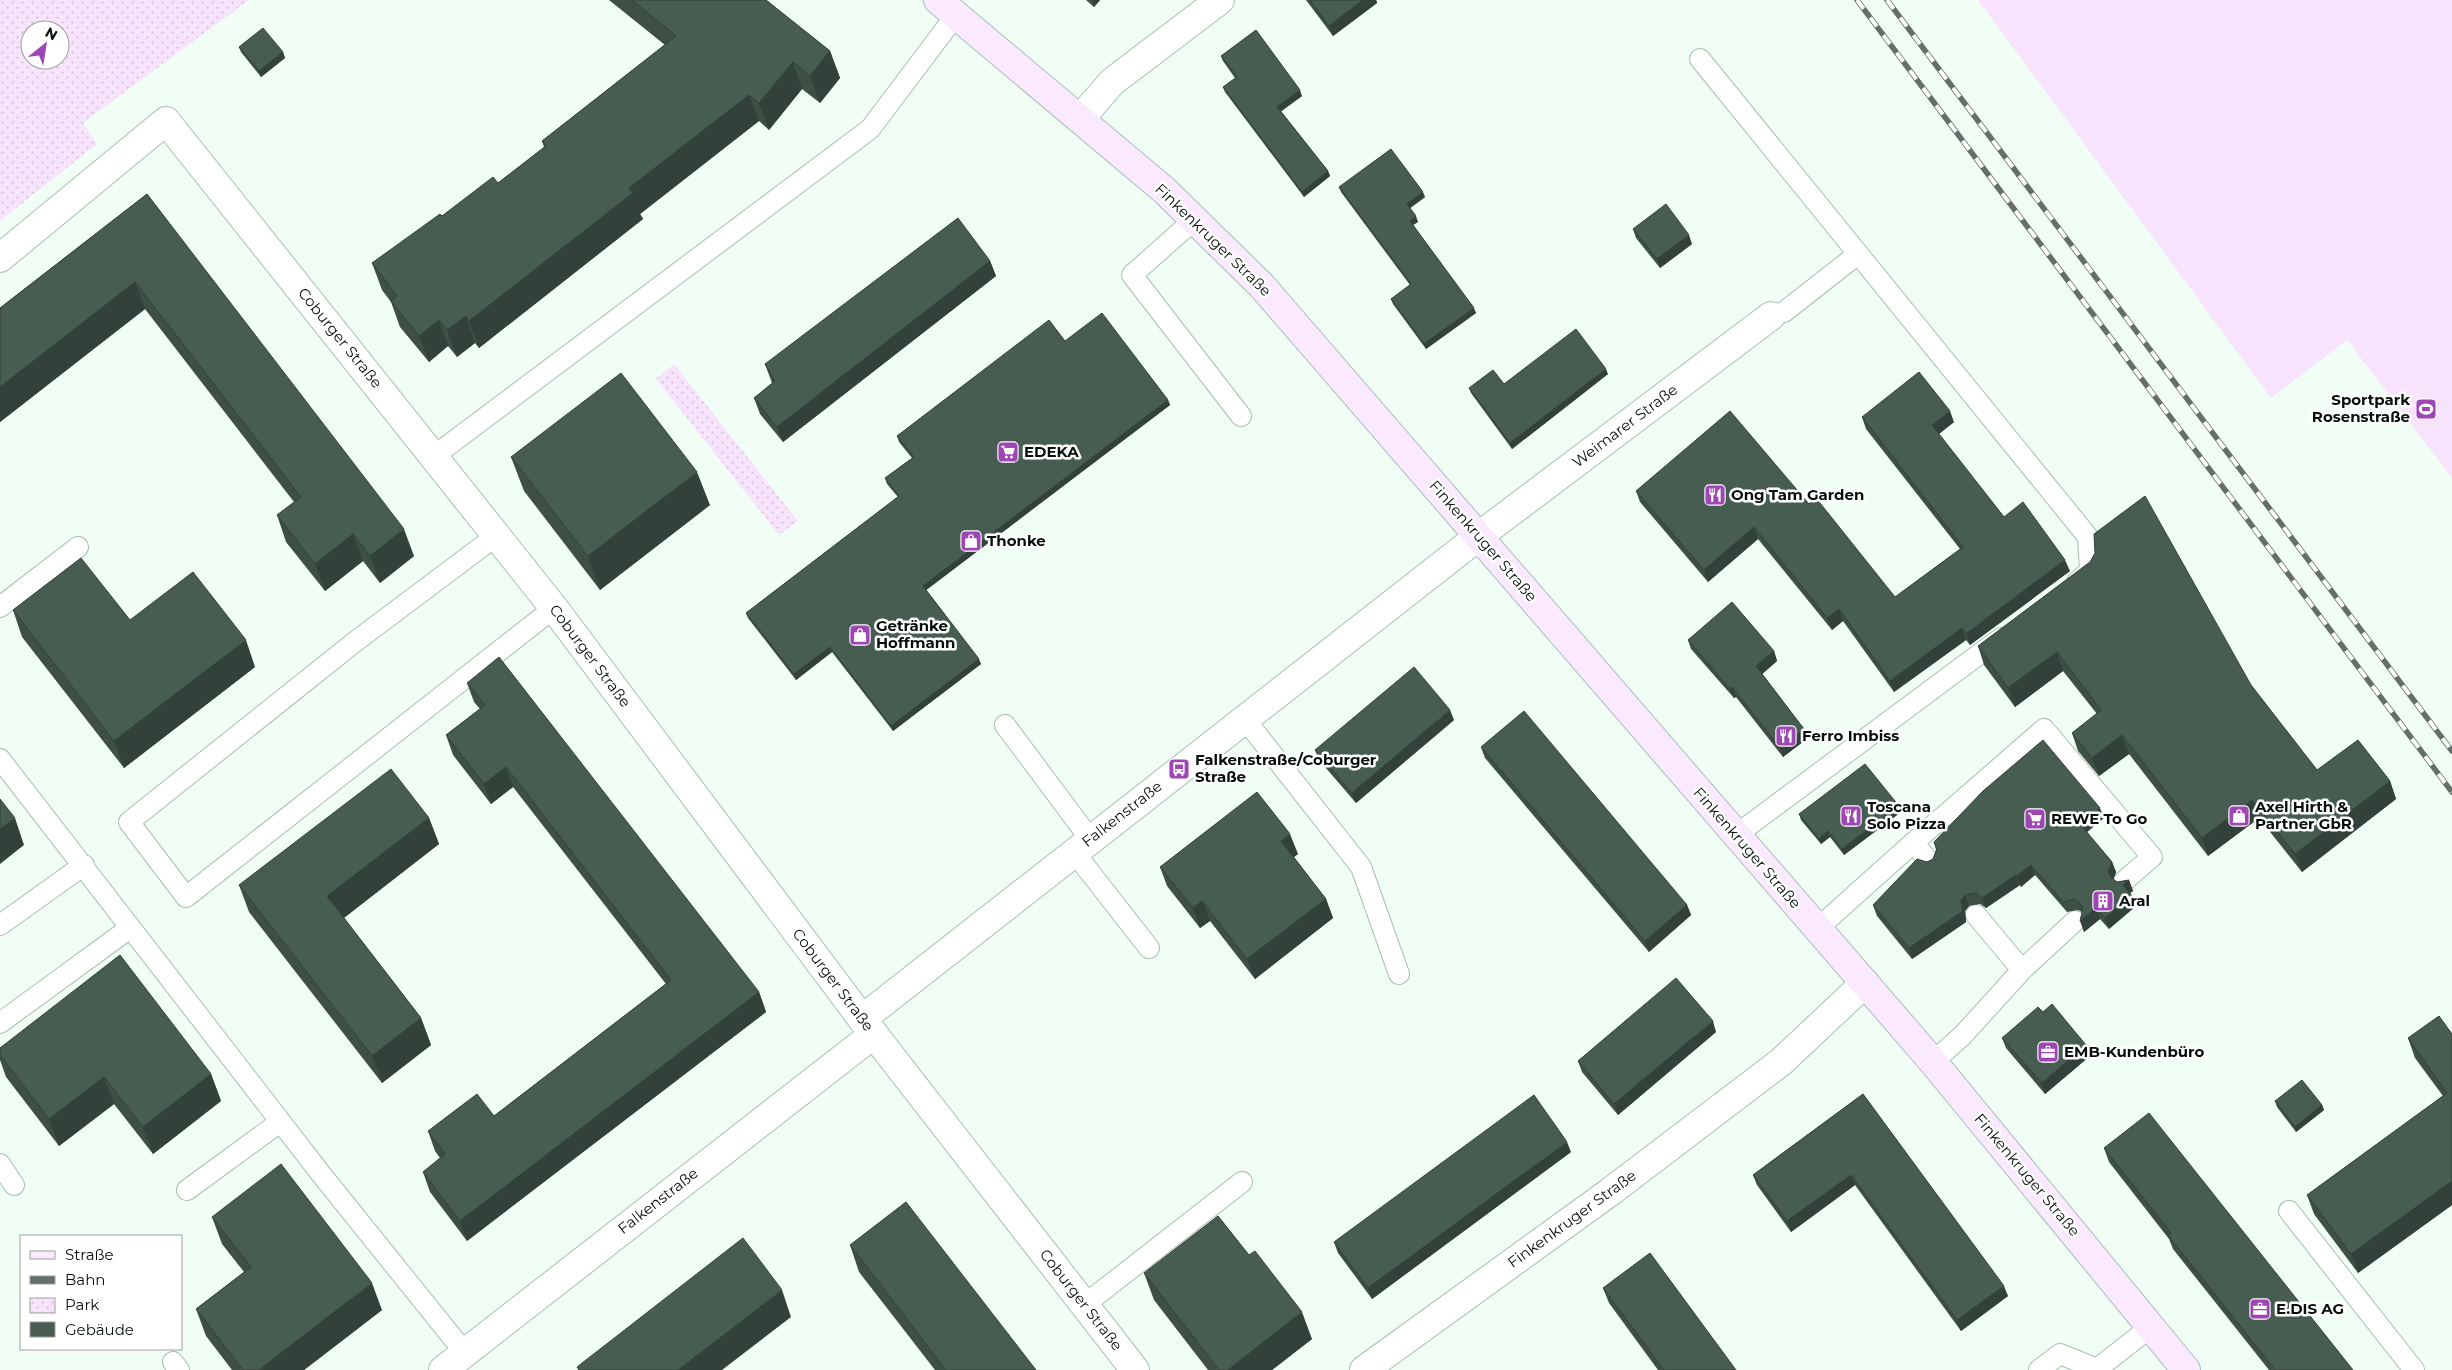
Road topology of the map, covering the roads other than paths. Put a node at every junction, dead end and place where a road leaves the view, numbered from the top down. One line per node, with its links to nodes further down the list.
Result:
1 (1220, 0): 4 (street)
2 (947, 7): 4 (street, Finkenkruger Straße); 10 (lane)
3 (1700, 59): 6 (lane)
4 (1080, 119): 5 (street, Finkenkruger Straße)
5 (1195, 219): 9 (lane); 12 (street, Finkenkruger Straße)
6 (1858, 254): 8 (lane); 14 (lane)
7 (0, 258): 10 (street, Coburger Straße)
8 (1771, 316): 12 (street, Weimarer Straße)
9 (1241, 416)
10 (434, 456): 11 (street, Coburger Straße)
11 (496, 536): 16 (street, Coburger Straße); 16 (lane)
12 (1478, 536): 18 (street, Falkenstraße); 21 (street, Finkenkruger Straße)
13 (78, 547): 15 (lane)
14 (2058, 595)
15 (0, 607)
16 (554, 608): 37 (street, Coburger Straße)
17 (2019, 625): 21 (lane)
18 (1244, 718): 23 (street, Falkenstraße); 34 (lane)
19 (1005, 725): 23 (lane)
20 (0, 759): 25 (lane)
21 (1736, 836): 31 (street, Finkenkruger Straße)
22 (1913, 843): 24 (lane); 26 (lane); 31 (lane)
23 (1082, 845): 32 (lane); 37 (street, Falkenstraße)
24 (1929, 862)
25 (84, 865): 29 (lane); 30 (lane)
26 (2124, 881)
27 (1976, 915): 33 (lane)
28 (2075, 921): 33 (lane)
29 (0, 925)
30 (130, 928): 36 (lane); 39 (lane)
31 (1817, 929): 35 (street, Finkenkruger Straße)
32 (1149, 948)
33 (2022, 970): 38 (lane)
34 (1399, 974)
35 (1865, 983): 38 (street, Finkenkruger Straße); 50 (street, Finkenkruger Straße)
36 (0, 1023)
37 (868, 1027): 45 (street, Coburger Straße); 47 (street, Falkenstraße)
38 (1933, 1062): 46 (street, Finkenkruger Straße)
39 (280, 1122): 43 (lane); 47 (lane)
40 (0, 1164): 42 (lane)
41 (1242, 1182): 45 (lane)
42 (14, 1185)
43 (187, 1190)
44 (2289, 1212): 53 (lane)
45 (1084, 1305): 49 (street, Coburger Straße)
46 (2152, 1326): 51 (lane); 52 (street, Finkenkruger Straße)
47 (465, 1353): 48 (street, Falkenstraße)
48 (444, 1370)
49 (1135, 1370)
50 (1364, 1370)
51 (2039, 1370)
52 (2186, 1370)
53 (2414, 1370)

